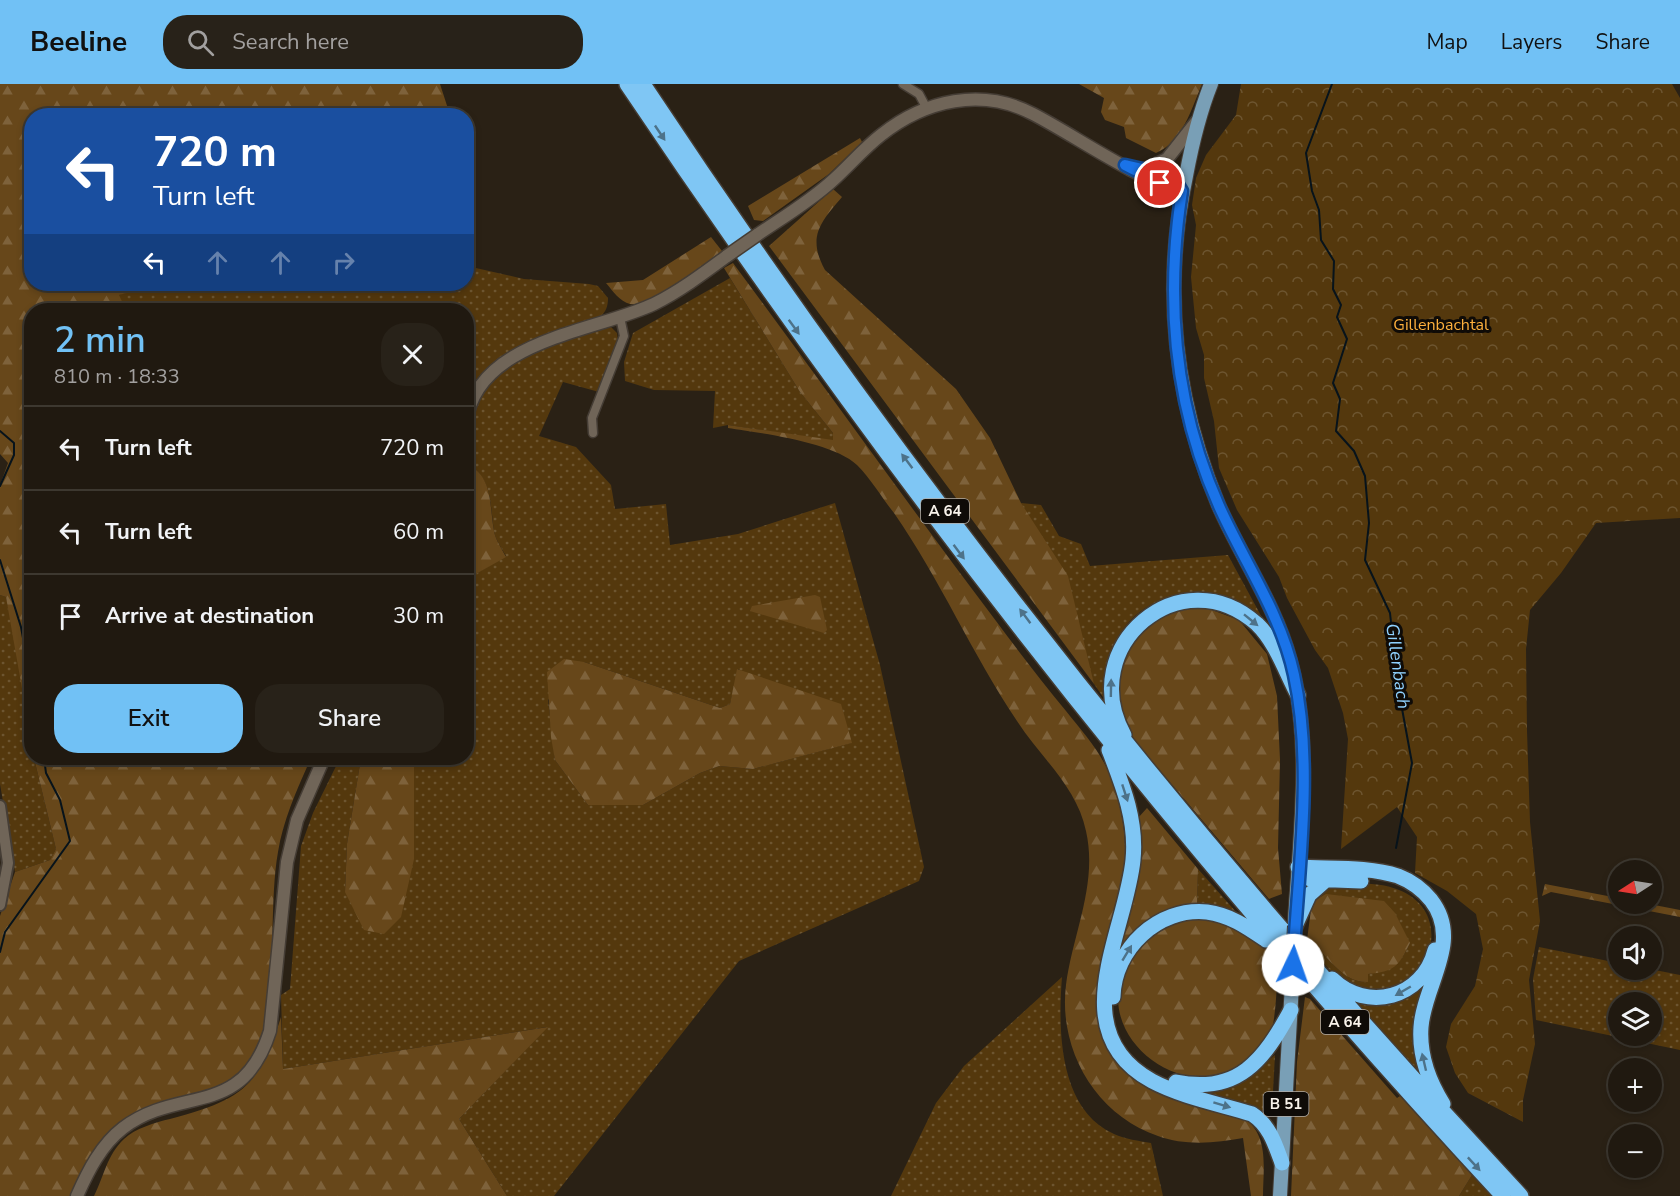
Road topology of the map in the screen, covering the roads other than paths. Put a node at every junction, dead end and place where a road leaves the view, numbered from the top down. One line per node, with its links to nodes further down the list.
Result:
1 (627, 84): 15 (highway, A 64, one-way to 15)
2 (643, 84): 16 (highway, A 64, one-way to 2)
3 (903, 84): 5 (street)
4 (1212, 84): 6 (main road, B 51); 10 (main road, B 51)
5 (927, 109): 7 (main road); 11 (main road, bridge)
6 (1197, 121): 8 (main road); 9 (main road, B 51)
7 (1125, 165): 8 (main road); 9 (main road)
8 (1145, 169): 9 (main road)
9 (1182, 191): 10 (main road, B 51)
10 (1173, 261): 14 (main road, B 51)
11 (620, 317): 12 (main road); 13 (street)
12 (474, 395)
13 (593, 433)
14 (1298, 695): 16 (highway, one-way to 14); 19 (main road, B 51)
15 (1105, 738): 23 (highway, A 64); 26 (highway, one-way to 26)
16 (1139, 761): 22 (highway, A 64)
17 (321, 765): 27 (main road)
18 (0, 806): 21 (street)
19 (1298, 867): 20 (highway); 22 (main road, B 51); 25 (highway, one-way to 19)
20 (1326, 880): 22 (highway); 22 (highway, one-way to 22)
21 (0, 905)
22 (1289, 930): 24 (main road, B 51, bridge); 25 (highway, A 64)
23 (1285, 953): 24 (highway, one-way to 23); 29 (highway, A 64, one-way to 29)
24 (1291, 1010): 26 (main road, B 51)
25 (1461, 1132): 30 (highway, A 64)
26 (1282, 1163): 28 (main road, B 51)
27 (77, 1196)
28 (1280, 1196)
29 (1503, 1196)
30 (1521, 1196)

